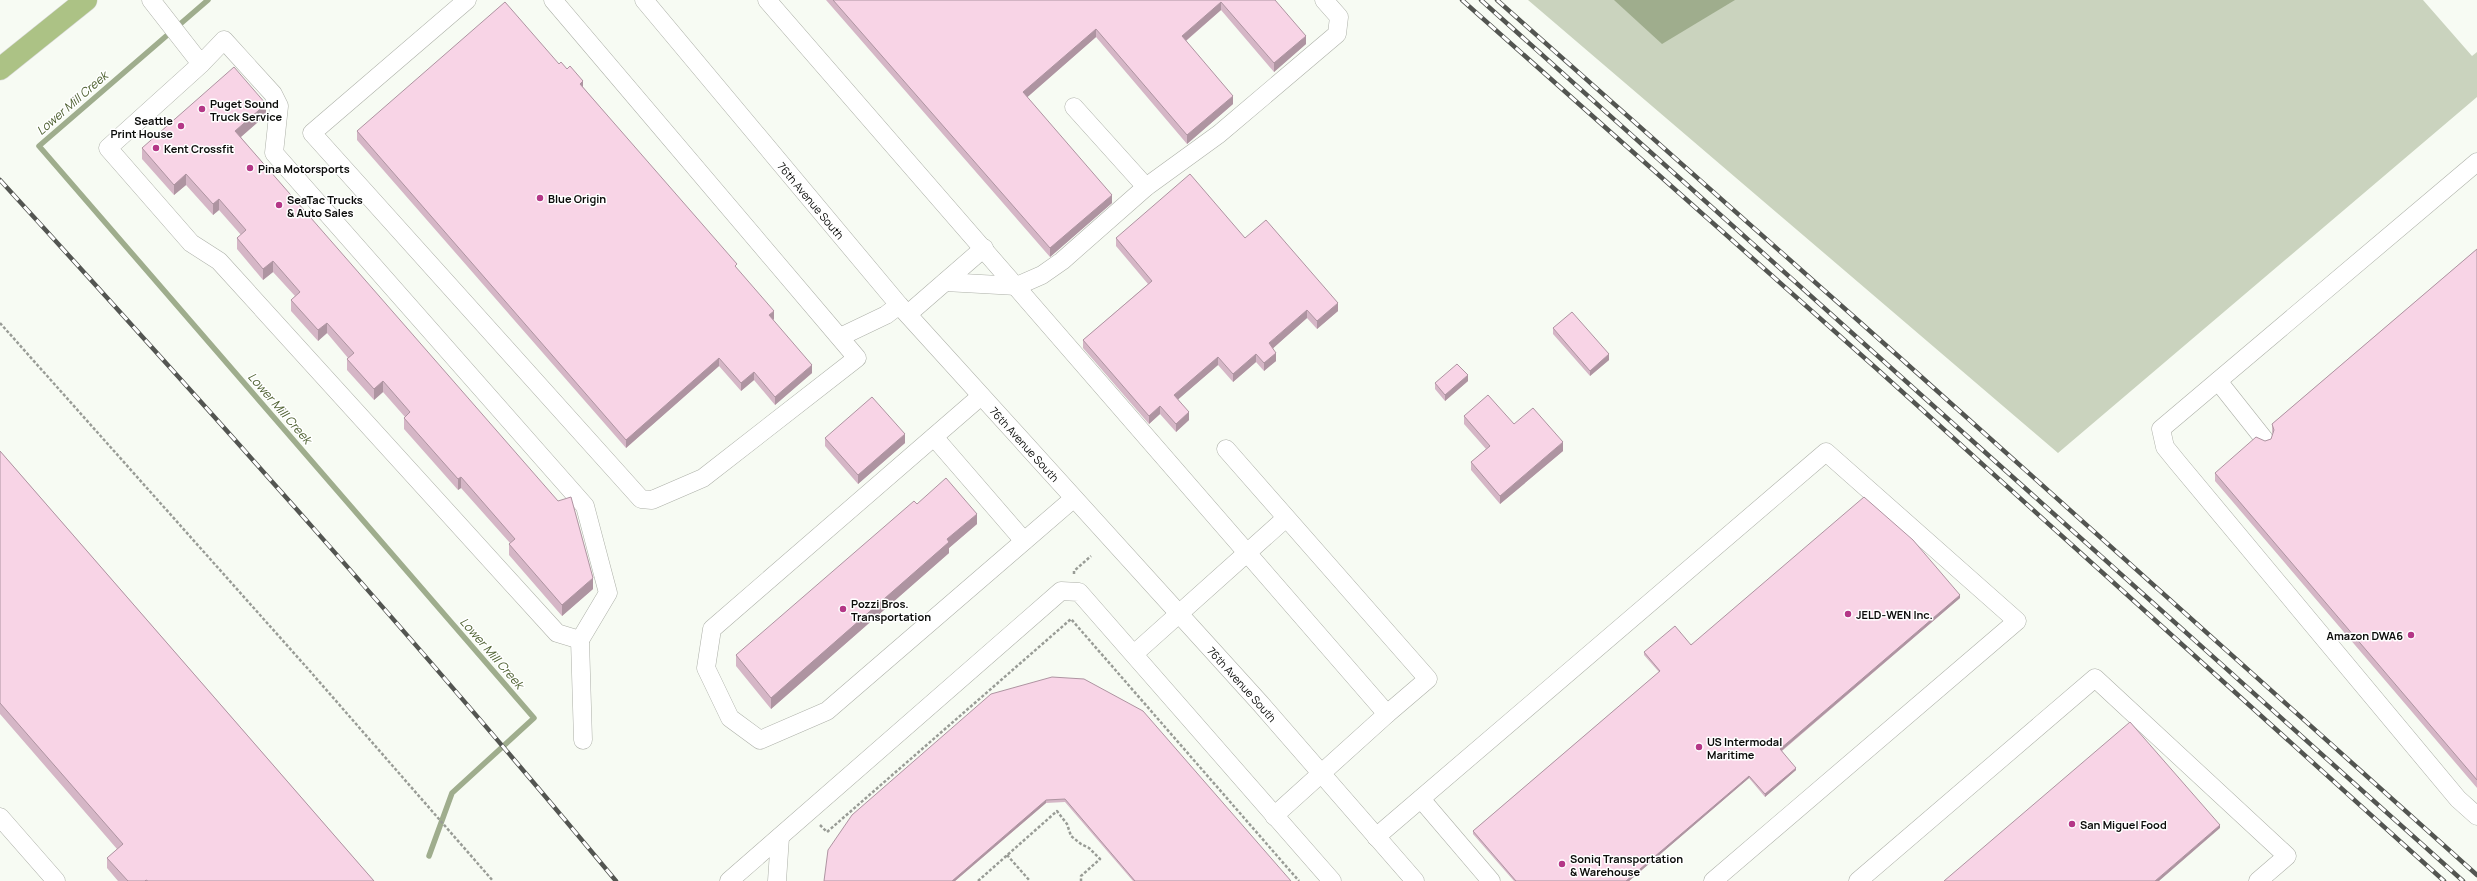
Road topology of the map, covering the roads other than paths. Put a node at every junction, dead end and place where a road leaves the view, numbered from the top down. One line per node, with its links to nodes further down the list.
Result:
1 (86, 0): 9 (main road)
2 (151, 0): 8 (street)
3 (467, 0): 17 (street)
4 (553, 0): 17 (street)
5 (644, 0): 16 (street, 76th Avenue South)
6 (767, 0): 13 (street)
7 (1324, 0): 12 (street)
8 (201, 64): 28 (street); 28 (street)
9 (0, 69)
10 (1074, 107): 12 (street)
11 (2477, 162): 18 (street)
12 (1146, 187): 15 (street)
13 (984, 248): 14 (street); 15 (street)
14 (945, 282): 15 (street); 16 (street)
15 (1017, 286): 26 (street)
16 (904, 310): 17 (street); 19 (street, 76th Avenue South)
17 (840, 337)
18 (2218, 382): 21 (street); 35 (street)
19 (981, 396): 20 (street); 23 (street, 76th Avenue South)
20 (934, 437): 25 (street); 25 (street)
21 (2264, 439)
22 (1226, 449): 24 (street)
23 (1073, 499): 25 (street); 27 (street, 76th Avenue South)
24 (1286, 518): 26 (street); 30 (street)
25 (1024, 541)
26 (1247, 552): 27 (street); 30 (street)
27 (1179, 615): 29 (street); 32 (street, 76th Avenue South)
28 (580, 640): 31 (street)
29 (1134, 654): 34 (street); 37 (street)
30 (1387, 714): 32 (street)
31 (583, 740)
32 (1322, 774): 34 (street); 38 (street, 76th Avenue South)
33 (1421, 799): 38 (street); 44 (street); 45 (street)
34 (1274, 816): 42 (street)
35 (2477, 816)
36 (0, 817): 39 (street)
37 (780, 837): 40 (street); 41 (street)
38 (1376, 837): 43 (street, 76th Avenue South)
39 (56, 881)
40 (729, 881)
41 (777, 881)
42 (1332, 881)
43 (1415, 881)
44 (1491, 881)
45 (1713, 881)
46 (1858, 881): 47 (street)
47 (2258, 881)

